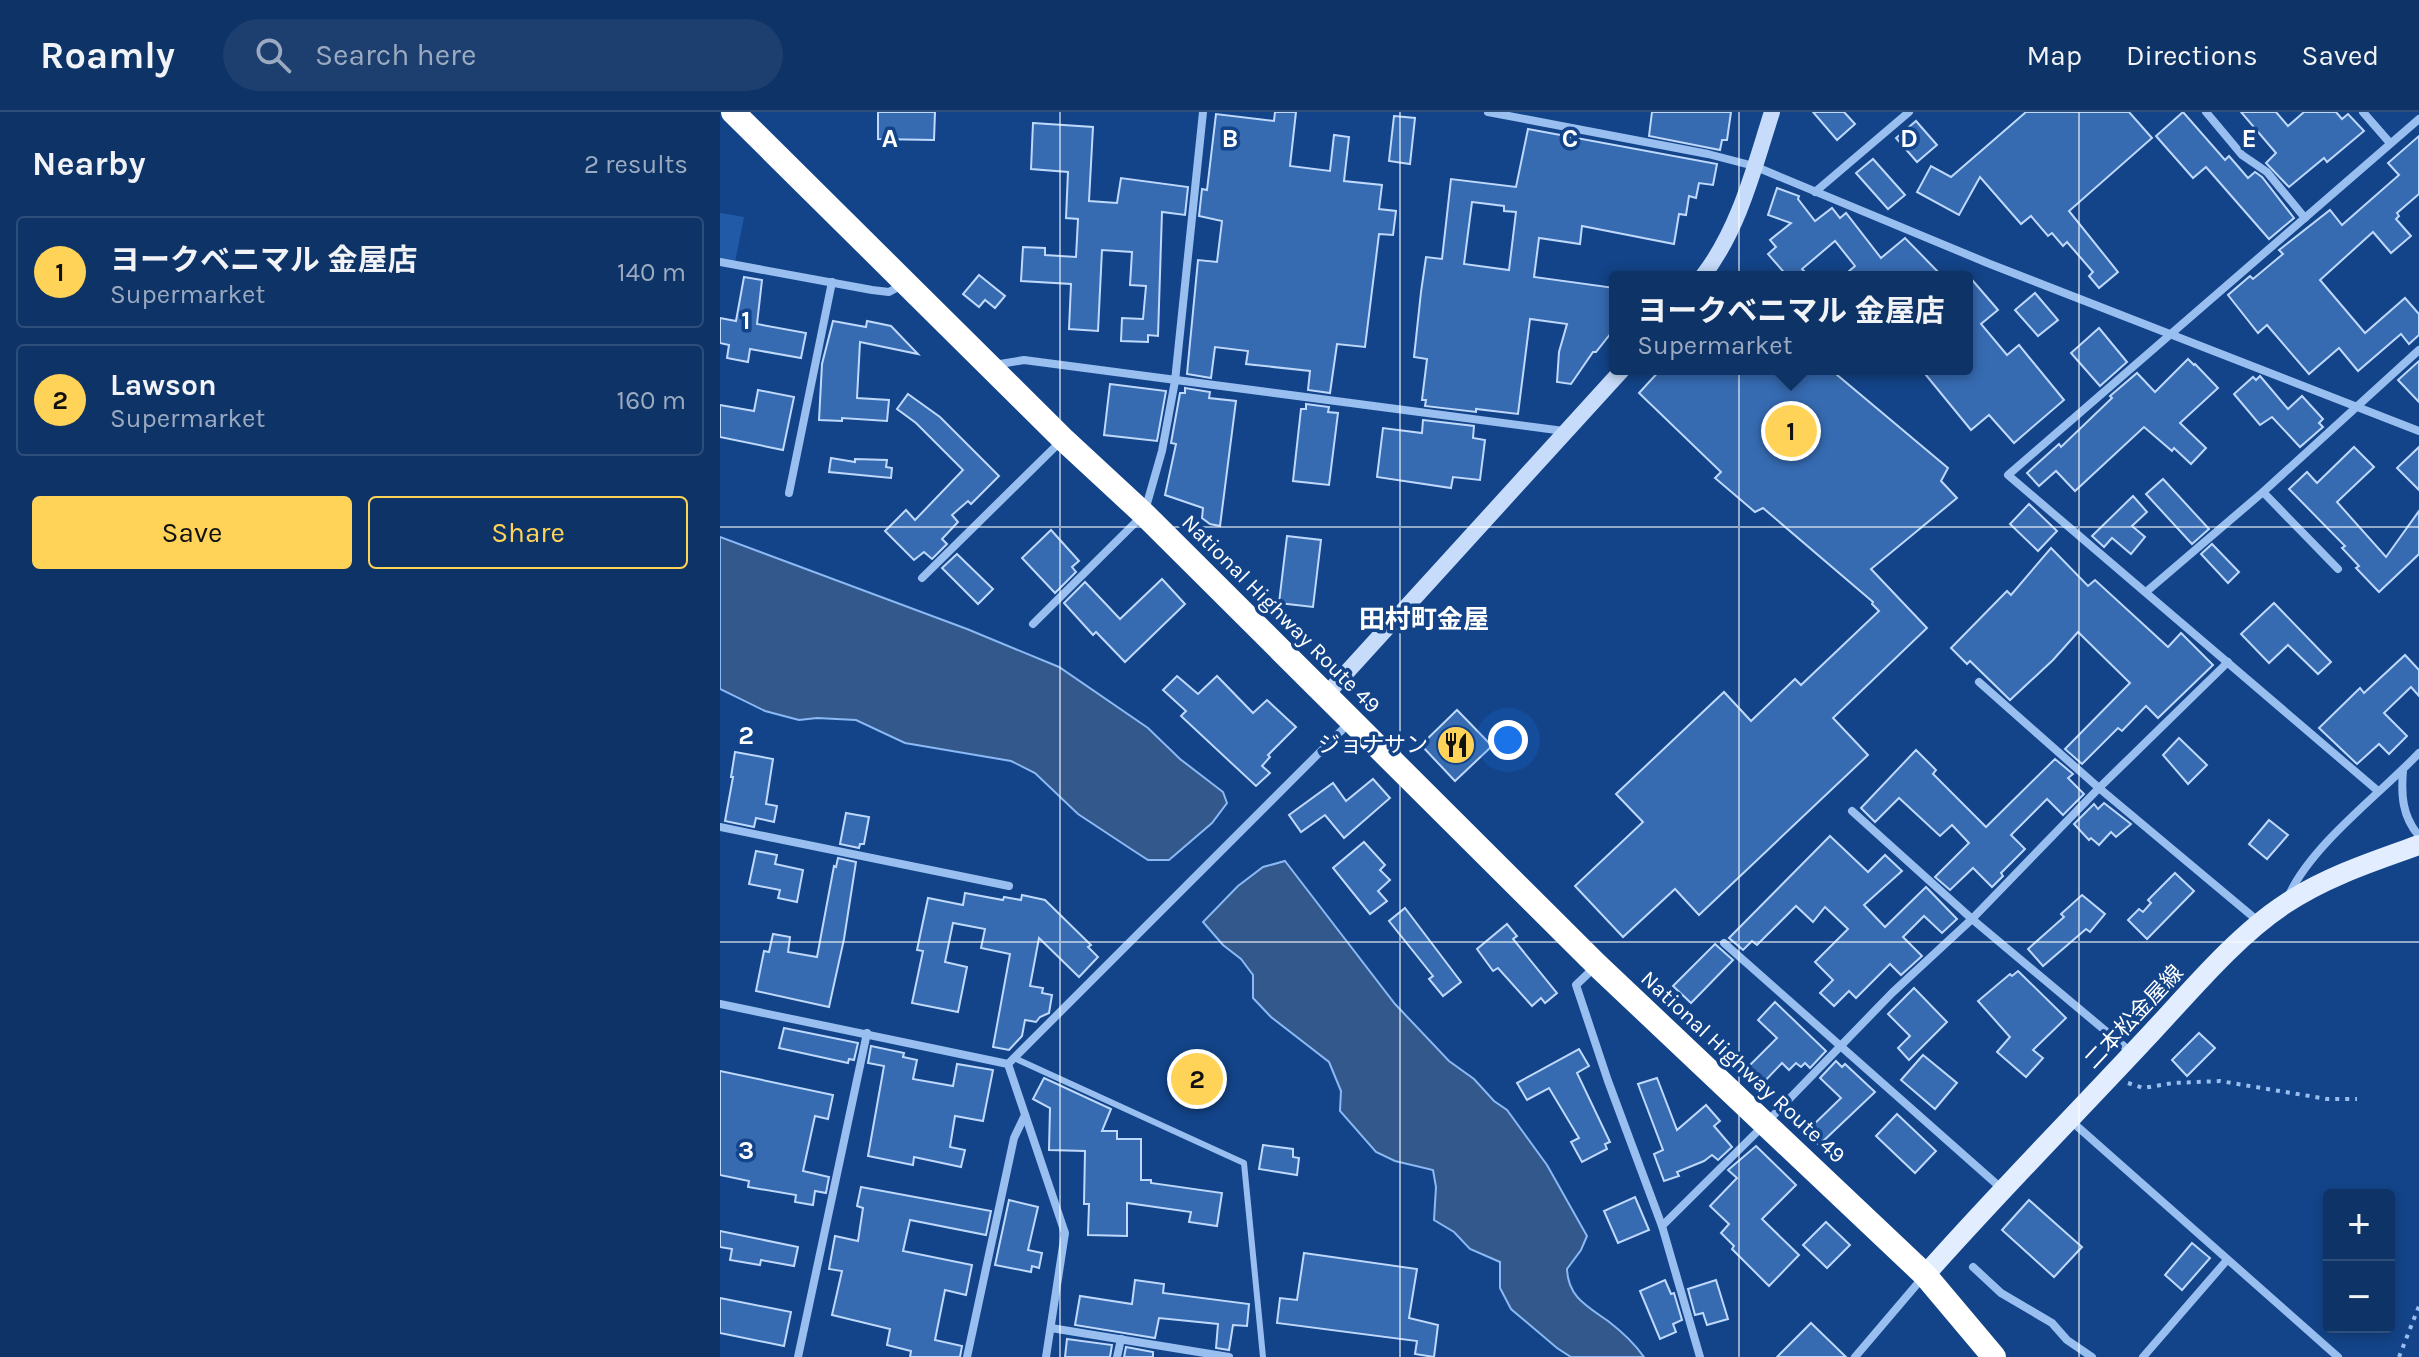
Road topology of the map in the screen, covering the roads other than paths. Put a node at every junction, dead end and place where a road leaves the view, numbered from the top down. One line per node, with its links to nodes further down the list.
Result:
1 (733, 112): 16 (highway, National Highway Route 49)
2 (1203, 112): 21 (street)
3 (1488, 112): 10 (street)
4 (1909, 112): 11 (street)
5 (2206, 112): 12 (street)
6 (2363, 112): 9 (street)
7 (1771, 113): 10 (street)
8 (2419, 119): 9 (street)
9 (2390, 143): 12 (street)
10 (1754, 166): 11 (street); 14 (street)
11 (1815, 192): 17 (street)
12 (2305, 218): 17 (street)
13 (720, 262): 15 (street)
14 (1707, 271)
15 (832, 282): 16 (street); 27 (street)
16 (905, 283): 19 (highway, National Highway Route 49)
17 (2173, 334): 22 (street); 31 (street)
18 (2419, 350): 22 (street)
19 (990, 365): 21 (street); 25 (highway, National Highway Route 49)
20 (1618, 375): 24 (street)
21 (1175, 381): 24 (street); 28 (street)
22 (2356, 408): 23 (street); 26 (street)
23 (2419, 431)
24 (1567, 432): 35 (street)
25 (1063, 439): 28 (highway, National Highway Route 49); 30 (street)
26 (2263, 492): 29 (street); 31 (street)
27 (789, 493)
28 (1144, 514): 32 (street); 35 (highway, National Highway Route 49)
29 (2338, 569)
30 (922, 578)
31 (2146, 592): 33 (street)
32 (1033, 624)
33 (2228, 662): 39 (street); 40 (street)
34 (1979, 682): 39 (street)
35 (1326, 695): 36 (highway, National Highway Route 49)
36 (1351, 721): 50 (highway, National Highway Route 49); 55 (street)
37 (2419, 753): 38 (street)
38 (2403, 770): 40 (street); 43 (street)
39 (2099, 788): 47 (street); 48 (street)
40 (2378, 791): 46 (street)
41 (1852, 811): 47 (street)
42 (720, 827): 45 (street)
43 (2419, 836)
44 (2419, 845): 46 (main road, 二本松金屋線)
45 (1009, 886)
46 (2286, 903): 48 (main road, 二本松金屋線)
47 (1972, 919): 53 (street); 54 (street)
48 (2260, 923): 54 (main road, 二本松金屋線)
49 (1724, 943): 53 (street)
50 (1597, 965): 58 (highway, National Highway Route 49); 60 (street)
51 (720, 1004): 52 (street)
52 (867, 1033): 55 (street); 66 (street)
53 (1841, 1046): 58 (street); 59 (street)
54 (2133, 1054): 57 (main road, 二本松金屋線)
55 (1011, 1061): 56 (street); 71 (lane)
56 (1025, 1115): 64 (street); 67 (street)
57 (2070, 1120): 59 (main road, 二本松金屋線); 61 (street)
58 (1766, 1123): 60 (street); 63 (highway, National Highway Route 49)
59 (2002, 1189): 63 (main road, 二本松金屋線)
60 (1662, 1226): 72 (street)
61 (2227, 1260): 76 (street); 77 (street)
62 (1973, 1267): 75 (street)
63 (1925, 1275): 73 (street); 74 (highway, National Highway Route 49)
64 (1051, 1328): 65 (street); 68 (street)
65 (1121, 1339): 69 (street); 70 (street)
66 (798, 1357)
67 (967, 1357)
68 (1046, 1357)
69 (1117, 1357)
70 (1229, 1357)
71 (1263, 1357)
72 (1700, 1357)
73 (1855, 1357)
74 (1994, 1357)
75 (2092, 1357)
76 (2143, 1357)
77 (2338, 1357)

